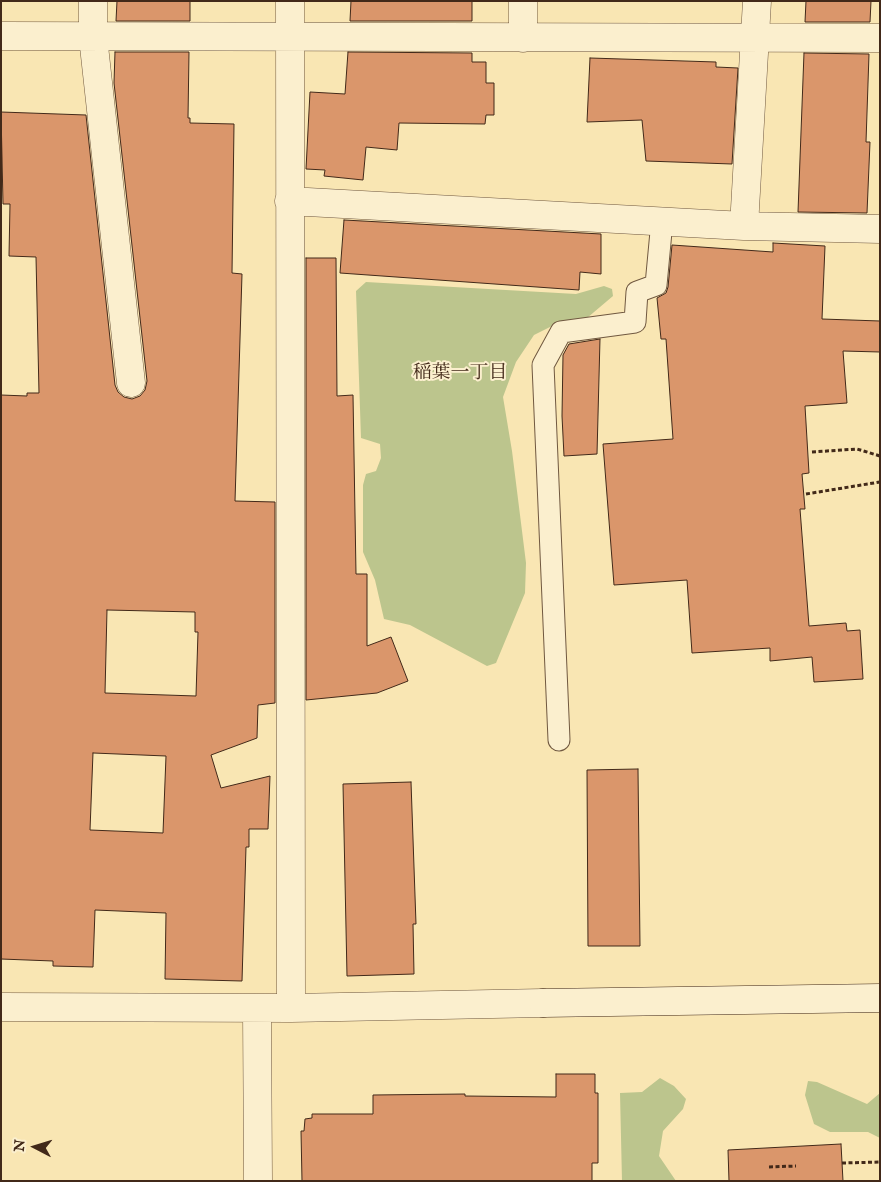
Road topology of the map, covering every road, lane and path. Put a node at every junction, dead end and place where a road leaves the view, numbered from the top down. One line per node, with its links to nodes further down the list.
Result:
1 (93, 1): 6 (street)
2 (290, 1): 7 (street)
3 (524, 1): 8 (street)
4 (757, 1): 9 (street)
5 (1, 36): 6 (street)
6 (93, 37): 7 (street); 15 (street)
7 (290, 38): 8 (street); 11 (street)
8 (523, 38): 9 (street)
9 (755, 38): 10 (street); 13 (street)
10 (880, 38)
11 (289, 201): 12 (street); 24 (street)
12 (662, 222): 13 (street); 20 (lane)
13 (744, 226): 14 (street)
14 (880, 230)
15 (131, 383)
16 (812, 452): 17 (path)
17 (880, 456)
18 (880, 482): 19 (path)
19 (806, 494)
20 (559, 740)
21 (880, 998): 24 (street)
22 (1, 1007): 23 (street)
23 (257, 1008): 24 (street); 29 (street)
24 (291, 1008)
25 (880, 1162): 26 (path)
26 (842, 1163)
27 (796, 1166): 28 (path)
28 (769, 1167)
29 (258, 1181)

